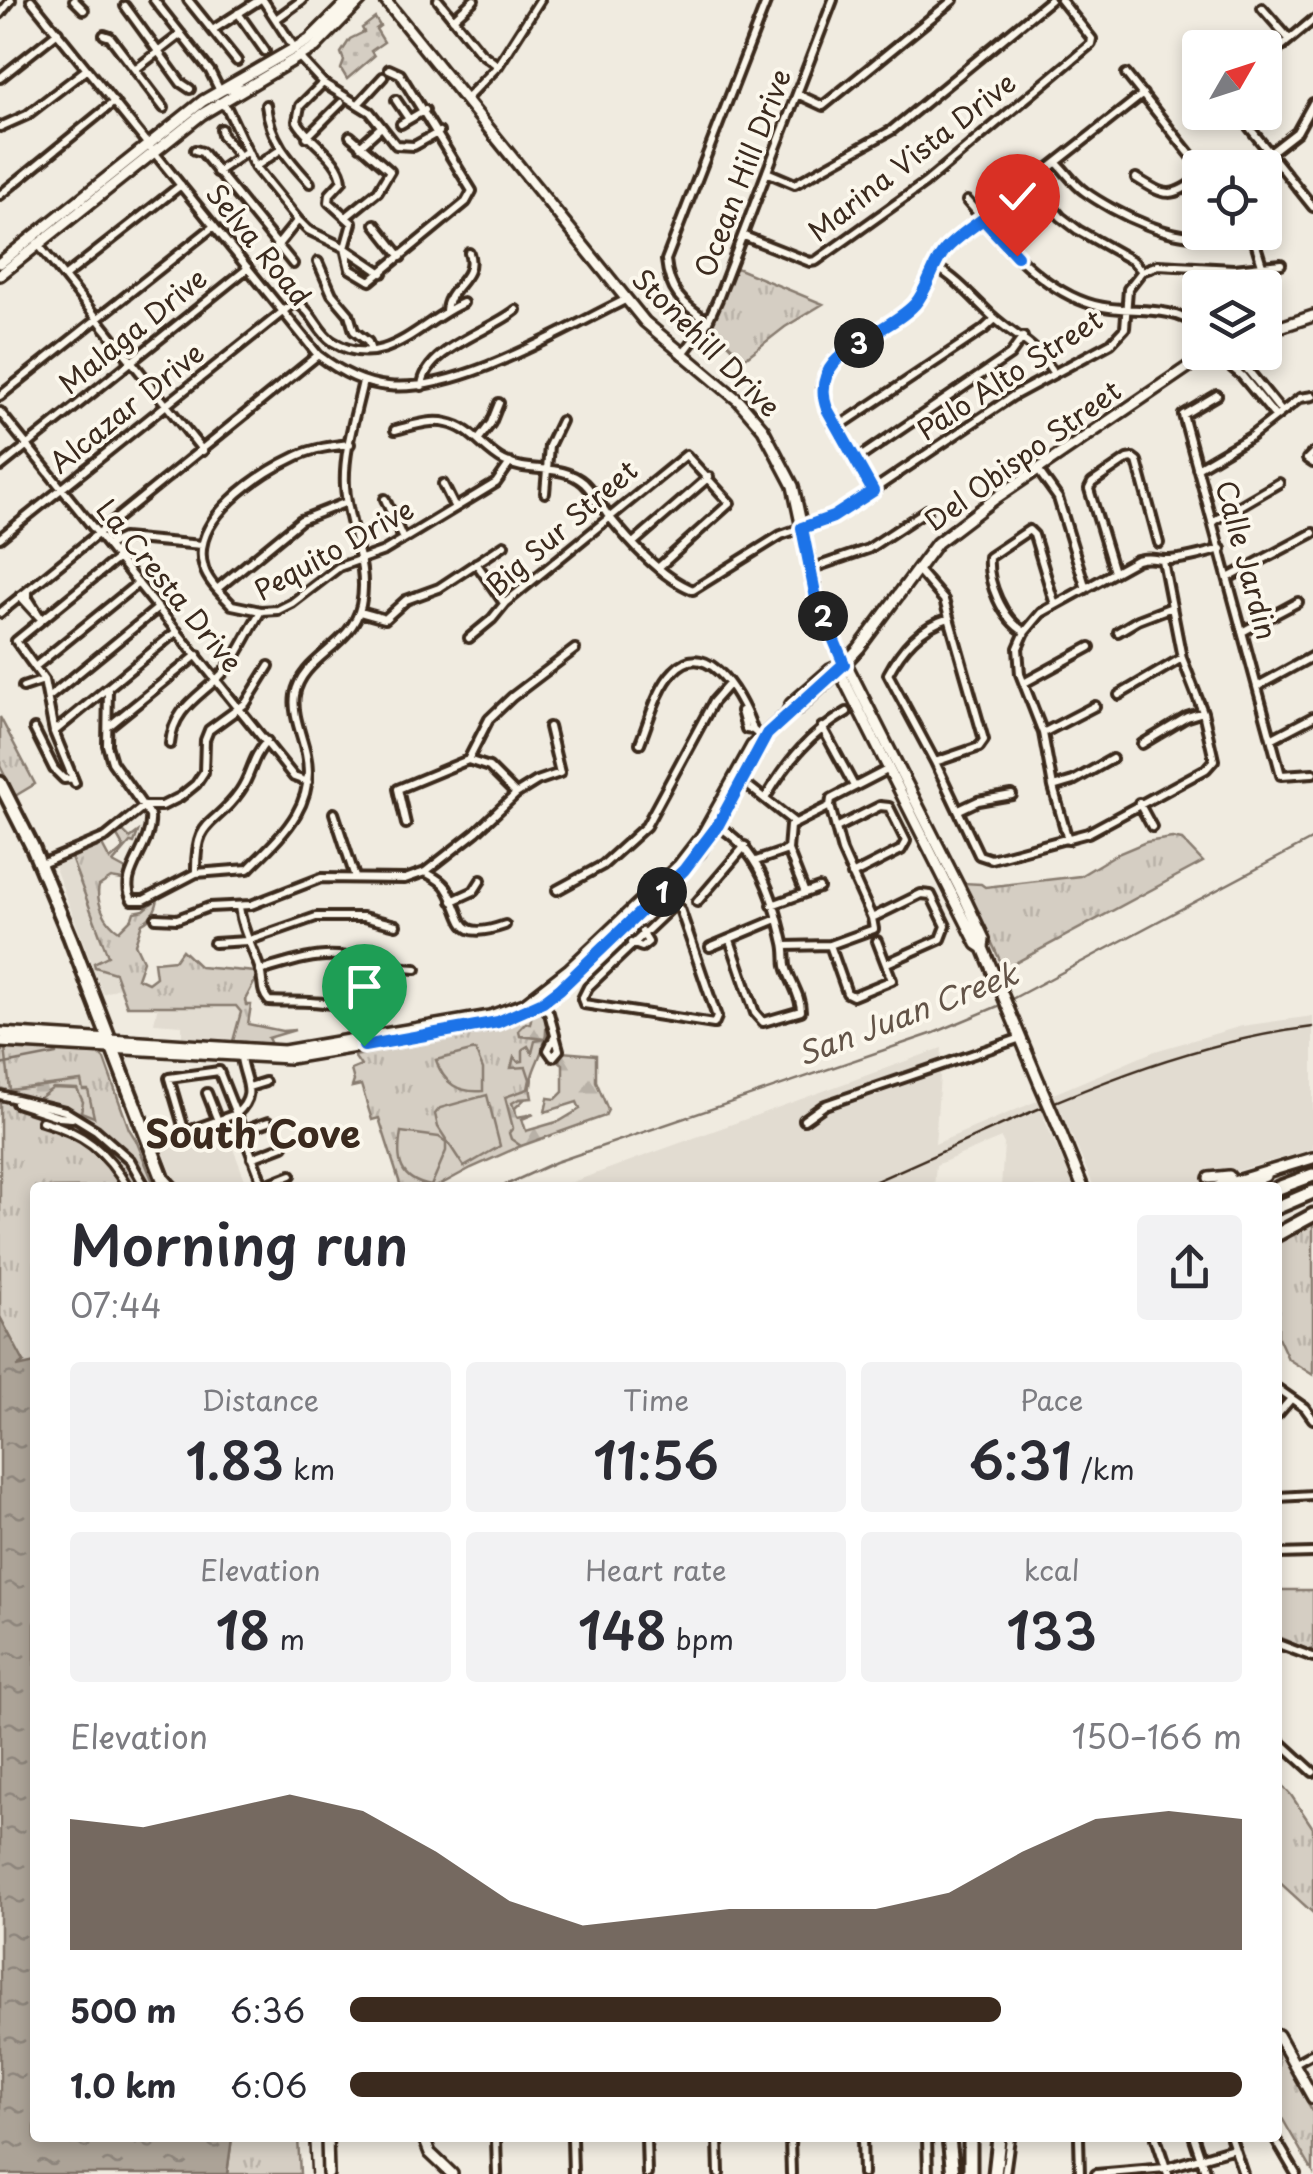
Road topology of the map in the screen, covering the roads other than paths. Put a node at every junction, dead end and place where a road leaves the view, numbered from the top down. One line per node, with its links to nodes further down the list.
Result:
1 (12, 0): 22 (street)
2 (31, 0): 28 (street, Selva Road)
3 (74, 0): 21 (street)
4 (188, 0): 27 (street)
5 (261, 0): 23 (street); 25 (street)
6 (302, 0): 25 (street)
7 (349, 0): 35 (main road)
8 (361, 0): 35 (main road)
9 (384, 0): 50 (main road, Stonehill Drive)
10 (438, 0): 24 (street)
11 (474, 0): 24 (street)
12 (540, 0): 37 (street)
13 (768, 0): 122 (street)
14 (834, 0): 46 (street, Ocean Hill Drive)
15 (952, 0): 46 (street)
16 (1050, 0): 77 (street)
17 (1061, 0): 94 (street, Marina Vista Drive)
18 (159, 2): 29 (street)
19 (126, 6): 33 (street)
20 (1262, 8): 31 (street)
21 (84, 10)
22 (0, 14)
23 (238, 14): 27 (street); 34 (street)
24 (453, 19): 37 (street)
25 (276, 20): 35 (street)
26 (1313, 20): 31 (street)
27 (214, 30): 36 (street)
28 (58, 32): 38 (street, Selva Road); 43 (street)
29 (181, 34): 33 (street); 48 (street)
30 (104, 35): 40 (street)
31 (1289, 39): 32 (street)
32 (1282, 45)
33 (159, 51): 40 (street); 45 (street)
34 (265, 51)
35 (296, 57): 44 (street); 48 (main road); 48 (main road)
36 (237, 61)
37 (498, 66): 50 (street)
38 (87, 68): 51 (street, Selva Road); 58 (street)
39 (389, 68): 57 (street)
40 (136, 69): 56 (street)
41 (1126, 74): 47 (street)
42 (383, 77): 54 (street)
43 (0, 78)
44 (322, 83): 54 (street); 64 (street)
45 (190, 89)
46 (798, 94): 77 (street, Ocean Hill Drive)
47 (1143, 94): 69 (street); 73 (street)
48 (219, 96): 66 (main road); 66 (main road); 72 (street)
49 (396, 100): 57 (street)
50 (465, 100): 112 (main road, Stonehill Drive)
51 (114, 102): 66 (street, Selva Road); 84 (street)
52 (1313, 102): 71 (street)
53 (341, 103): 64 (street)
54 (359, 103): 59 (street)
55 (266, 104): 68 (street)
56 (164, 108)
57 (425, 110): 62 (street)
58 (0, 127)
59 (381, 127): 62 (street); 65 (street)
60 (221, 128): 72 (street)
61 (1251, 130): 70 (street)
62 (439, 132): 100 (street)
63 (350, 136): 65 (street)
64 (307, 137): 88 (street)
65 (360, 146): 88 (street)
66 (151, 148): 81 (street, Selva Road); 95 (main road)
67 (195, 150): 76 (street)
68 (280, 150): 74 (street); 79 (street)
69 (1187, 150)
70 (1268, 150)
71 (1274, 150)
72 (243, 154): 74 (street); 76 (street)
73 (1057, 163): 80 (street); 93 (street)
74 (255, 166): 90 (street)
75 (1282, 169): 85 (street)
76 (217, 172): 96 (street)
77 (768, 173): 94 (street, Ocean Hill Drive)
78 (1136, 178): 83 (street)
79 (310, 183)
80 (1032, 183): 89 (street); 108 (street)
81 (181, 185): 92 (street, Selva Road); 111 (street)
82 (1313, 190): 85 (street)
83 (1182, 191)
84 (0, 195)
85 (1304, 197): 87 (street)
86 (967, 201): 89 (street)
87 (1313, 207)
88 (346, 217): 97 (street)
89 (983, 219): 107 (street); 115 (street)
90 (298, 220): 96 (street); 97 (street)
91 (375, 224): 100 (street)
92 (214, 226): 106 (street, Selva Road); 121 (street)
93 (1182, 233)
94 (744, 236): 122 (street, Ocean Hill Drive)
95 (35, 241): 102 (main road); 110 (main road); 111 (street)
96 (278, 246): 103 (street)
97 (345, 248): 109 (street); 109 (street)
98 (1257, 250): 105 (street)
99 (469, 253): 116 (street)
100 (401, 257): 109 (street)
101 (318, 262): 125 (street)
102 (0, 264)
103 (293, 264)
104 (1281, 264): 105 (street)
105 (1262, 266): 108 (street)
106 (248, 268): 117 (street, Selva Road); 128 (street, Malaga Drive)
107 (936, 268): 120 (street); 142 (street)
108 (1142, 271): 115 (street, Palo Alto Street)
109 (382, 272)
110 (0, 275)
111 (64, 278): 121 (street)
112 (627, 300): 127 (main road, Stonehill Drive); 133 (street, Selva Road)
113 (463, 304): 116 (street)
114 (516, 310): 133 (street)
115 (1128, 310): 119 (street); 131 (street, Palo Alto Street)
116 (446, 311): 125 (street)
117 (283, 312): 125 (street); 126 (street, Selva Road); 138 (street, Alcazar Drive)
118 (1313, 316): 123 (main road)
119 (1182, 318)
120 (995, 319): 124 (street); 142 (street)
121 (96, 320): 128 (street); 134 (street)
122 (708, 321): 127 (street, Ocean Hill Drive)
123 (1282, 326)
124 (1022, 337): 131 (street); 149 (street)
125 (370, 351)
126 (318, 355): 132 (street, Selva Road); 147 (street)
127 (682, 355): 168 (main road, Stonehill Drive)
128 (131, 362): 138 (street); 146 (street, Malaga Drive)
129 (1184, 370): 155 (main road, Del Obispo Street)
130 (1248, 370): 140 (street)
131 (1054, 374): 160 (street, Palo Alto Street)
132 (363, 381): 133 (street, Selva Road); 145 (street)
133 (422, 386)
134 (0, 396)
135 (1217, 396): 154 (street, Calle Jardin)
136 (1313, 396): 140 (street)
137 (500, 404): 144 (street)
138 (166, 405): 147 (street); 159 (street, Alcazar Drive)
139 (0, 412): 146 (street, La Cresta Drive)
140 (1278, 414): 154 (street)
141 (561, 421): 153 (street)
142 (838, 428): 149 (street)
143 (395, 430): 144 (street)
144 (478, 440): 150 (street)
145 (350, 444): 163 (street); 176 (street)
146 (26, 445): 152 (street, Malaga Drive); 159 (street, La Cresta Drive)
147 (202, 451): 170 (street)
148 (1313, 453): 151 (street)
149 (856, 460): 160 (street)
150 (510, 463): 153 (street); 164 (street, Pequito Drive)
151 (1313, 463)
152 (0, 467)
153 (547, 468): 161 (street); 166 (street)
154 (1198, 468): 167 (street, Calle Jardin)
155 (1038, 470): 185 (main road, Del Obispo Street); 190 (street)
156 (709, 477): 166 (street, Big Sur Street); 174 (street); 183 (street)
157 (1279, 483): 167 (street)
158 (442, 484): 164 (street)
159 (62, 489): 170 (street, La Cresta Drive); 171 (street, Alcazar Drive)
160 (873, 491): 168 (street, Palo Alto Street)
161 (545, 493)
162 (385, 500): 172 (street)
163 (347, 502): 180 (street); 189 (street)
164 (455, 508): 172 (street, Pequito Drive)
165 (927, 510): 184 (street)
166 (609, 516): 174 (street); 193 (street, Big Sur Street)
167 (1212, 522): 178 (street, Calle Jardin)
168 (802, 528): 183 (street, Palo Alto Street); 184 (main road, Stonehill Drive)
169 (1313, 533): 187 (street)
170 (98, 534): 175 (street, La Cresta Drive); 191 (street)
171 (0, 538)
172 (403, 540): 180 (street, Pequito Drive)
173 (1159, 542): 186 (street)
174 (633, 543): 183 (street)
175 (108, 545): 176 (street); 179 (street, La Cresta Drive)
176 (202, 545): 189 (street)
177 (504, 545): 182 (street)
178 (1221, 549): 181 (street); 187 (street, Calle Jardin)
179 (118, 558): 188 (street, La Cresta Drive); 201 (street)
180 (360, 559): 197 (street, Pequito Drive); 198 (street)
181 (1163, 561): 186 (street); 196 (street)
182 (476, 563): 193 (street); 198 (street)
183 (658, 567)
184 (810, 568): 212 (main road, Stonehill Drive)
185 (917, 569): 200 (street); 212 (main road, Del Obispo Street)
186 (1114, 572): 190 (street)
187 (1228, 578): 204 (street, Calle Jardin)
188 (138, 583): 195 (street, La Cresta Drive); 213 (street)
189 (217, 589): 197 (street)
190 (1086, 590): 194 (street)
191 (24, 594): 199 (street); 201 (street)
192 (1298, 602): 204 (street)
193 (504, 603): 206 (street, Big Sur Street)
194 (1056, 605): 205 (street); 205 (street)
195 (158, 608): 202 (street, La Cresta Drive); 223 (street)
196 (1172, 608): 203 (street); 211 (street)
197 (261, 611): 215 (street, Pequito Drive)
198 (360, 612): 247 (street)
199 (0, 613)
200 (949, 618): 243 (street); 243 (street)
201 (42, 620): 213 (street)
202 (177, 631): 209 (street, La Cresta Drive); 221 (street)
203 (1118, 632)
204 (1242, 632): 219 (street, Calle Jardin)
205 (1023, 635): 217 (street)
206 (468, 638)
207 (1090, 647): 217 (street)
208 (575, 649): 242 (street)
209 (197, 656): 215 (street, La Cresta Drive); 230 (street)
210 (1313, 656): 219 (street)
211 (1182, 658): 222 (street); 227 (street)
212 (844, 664): 235 (main road, Del Obispo Street); 244 (main road, Stonehill Drive); 246 (main road, Stonehill Drive)
213 (36, 666): 216 (street)
214 (270, 666): 225 (street)
215 (216, 679): 225 (street, La Cresta Drive); 239 (street, Pequito Drive)
216 (44, 680): 220 (street); 223 (street)
217 (1024, 683): 234 (street)
218 (729, 684): 235 (street); 238 (street); 276 (street)
219 (1258, 686): 236 (street, Calle Jardin)
220 (24, 687)
221 (108, 690): 230 (street); 233 (street)
222 (1119, 694)
223 (48, 698): 233 (street)
224 (1096, 706): 234 (street)
225 (240, 708): 237 (street, La Cresta Drive); 256 (street)
226 (848, 712): 229 (street)
227 (1203, 712): 240 (street); 255 (street)
228 (1313, 717): 236 (street)
229 (822, 727): 249 (street); 254 (street)
230 (108, 728): 256 (street)
231 (549, 728): 252 (street)
232 (34, 729): 233 (street)
233 (54, 732)
234 (1043, 734): 250 (street)
235 (761, 735): 262 (main road, Del Obispo Street)
236 (1273, 738): 245 (street, Calle Jardin)
237 (266, 742): 247 (street, La Cresta Drive); 271 (street)
238 (640, 743)
239 (170, 744)
240 (1142, 744)
241 (1112, 759): 250 (street)
242 (468, 760): 252 (street); 261 (street)
243 (935, 762): 258 (street)
244 (889, 769): 246 (main road); 249 (street); 296 (main road, Stonehill Drive)
245 (1313, 772)
246 (902, 774): 296 (main road, Stonehill Drive)
247 (308, 782): 271 (street)
248 (0, 783): 269 (highway)
249 (854, 786): 257 (street)
250 (1053, 787): 265 (street)
251 (752, 788): 254 (street)
252 (516, 794): 270 (street)
253 (1012, 795): 258 (street)
254 (766, 797): 260 (street)
255 (1140, 803): 263 (street); 265 (street)
256 (144, 806): 269 (street); 271 (street)
257 (830, 806): 260 (street); 264 (street)
258 (959, 810): 265 (street)
259 (334, 813): 273 (street)
260 (796, 823): 267 (street)
261 (406, 824)
262 (714, 824): 266 (street); 285 (main road, Del Obispo Street)
263 (1152, 827)
264 (838, 828): 272 (street); 272 (street)
265 (1068, 840)
266 (745, 846): 268 (street); 279 (street)
267 (788, 850): 268 (street); 277 (street)
268 (756, 862): 280 (street)
269 (40, 865): 306 (highway)
270 (426, 872): 273 (street); 278 (street)
271 (196, 873)
272 (852, 875): 283 (street)
273 (355, 877): 281 (street)
274 (480, 880): 278 (street)
275 (819, 888): 277 (street)
276 (557, 890)
277 (805, 893): 280 (street)
278 (452, 900): 287 (street)
279 (697, 902)
280 (772, 904): 284 (street)
281 (239, 907): 282 (street); 290 (street)
282 (156, 918)
283 (872, 918): 293 (street); 297 (street)
284 (776, 919): 289 (street); 294 (street)
285 (623, 923): 288 (street); 300 (main road, Del Obispo Street)
286 (396, 925): 290 (street)
287 (505, 925)
288 (636, 938): 288 (street)
289 (730, 940): 294 (street); 295 (street)
290 (247, 941): 292 (street); 299 (street)
291 (877, 941): 297 (street)
292 (214, 944)
293 (830, 945): 294 (street); 297 (street)
294 (786, 946)
295 (710, 947)
296 (983, 948): 301 (main road, Stonehill Drive)
297 (887, 963)
298 (416, 969): 299 (street)
299 (260, 971): 304 (street)
300 (541, 998): 303 (street); 304 (main road, Del Obispo Street)
301 (1019, 1032): 314 (street); 331 (main road, Stonehill Drive, bridge)
302 (0, 1033): 306 (main road)
303 (554, 1038)
304 (372, 1040): 306 (main road, Del Obispo Street); 307 (main road, Del Obispo Street)
305 (3, 1043): 306 (main road)
306 (110, 1044): 307 (main road, Del Obispo Street); 328 (highway)
307 (240, 1058): 309 (street)
308 (265, 1082): 309 (street)
309 (248, 1088): 312 (street)
310 (207, 1093): 316 (street)
311 (5, 1098): 313 (street); 313 (street)
312 (236, 1114): 316 (street); 316 (street); 318 (street)
313 (72, 1118): 327 (street)
314 (804, 1120)
315 (42, 1121): 325 (street)
316 (218, 1121)
317 (268, 1122): 318 (street)
318 (242, 1131): 320 (street)
319 (283, 1146): 320 (street)
320 (252, 1158): 329 (street)
321 (1313, 1158): 322 (main road)
322 (1280, 1168): 332 (main road); 333 (main road)
323 (291, 1175): 330 (street)
324 (1313, 1175): 334 (highway)
325 (121, 1176): 326 (street); 327 (street)
326 (126, 1182)
327 (144, 1182)
328 (164, 1182)
329 (261, 1182)
330 (275, 1182)
331 (1081, 1182)
332 (1225, 1182)
333 (1248, 1182)
334 (1282, 1187)
335 (1313, 1192): 336 (highway)
336 (1282, 1204)
337 (1313, 1215): 338 (highway)
338 (1282, 1232)
339 (1282, 1393): 340 (street)
340 (1290, 1400): 341 (street); 342 (street)
341 (1282, 1409)
342 (1313, 1419)
343 (1313, 1495): 344 (street)
344 (1282, 1498)
345 (1313, 1552): 346 (street)
346 (1282, 1554)
347 (1282, 1646): 348 (street)
348 (1313, 1658)
349 (1282, 1744): 350 (street)
350 (1313, 1772)
351 (1282, 2042): 353 (main road)
352 (1313, 2054): 353 (street)
353 (1295, 2063): 354 (main road)
354 (1313, 2098)
355 (327, 2142): 376 (main road)
356 (426, 2142): 377 (main road)
357 (496, 2142): 378 (street)
358 (572, 2142): 379 (street)
359 (646, 2142): 380 (street)
360 (718, 2142): 381 (street)
361 (790, 2142): 382 (street)
362 (862, 2142): 383 (street)
363 (927, 2142): 384 (street)
364 (951, 2142): 385 (highway)
365 (970, 2142): 386 (highway)
366 (996, 2142): 387 (highway)
367 (1009, 2142): 388 (street)
368 (1079, 2142): 389 (street)
369 (1157, 2142): 375 (street)
370 (1195, 2142): 374 (street)
371 (1232, 2142): 373 (street)
372 (1277, 2142): 393 (street)
373 (1234, 2148): 374 (street); 392 (street)
374 (1201, 2159): 375 (street); 391 (street)
375 (1167, 2171): 390 (street)
376 (328, 2174)
377 (452, 2174)
378 (497, 2174)
379 (573, 2174)
380 (647, 2174)
381 (719, 2174)
382 (791, 2174)
383 (863, 2174)
384 (928, 2174)
385 (953, 2174)
386 (970, 2174)
387 (993, 2174)
388 (1005, 2174)
389 (1080, 2174)
390 (1096, 2174)
391 (1206, 2174)
392 (1243, 2174)
393 (1296, 2174)

